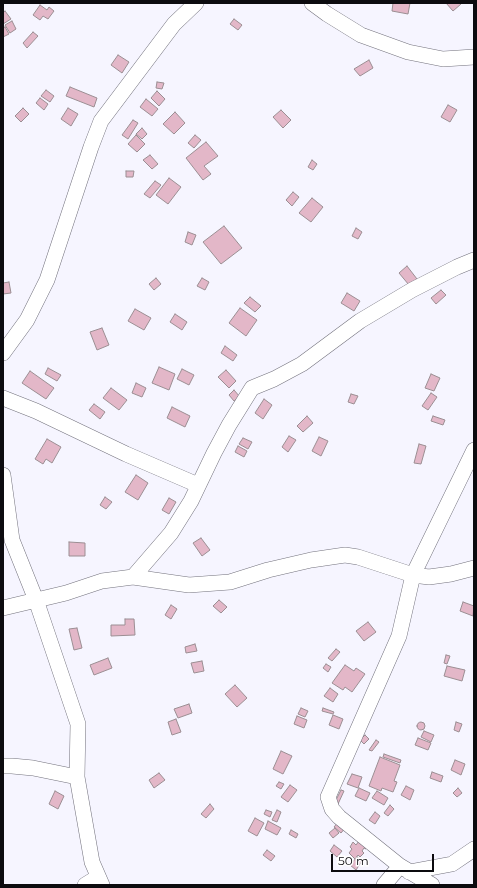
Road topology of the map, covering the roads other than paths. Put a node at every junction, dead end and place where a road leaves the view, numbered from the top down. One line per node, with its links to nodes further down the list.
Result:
1 (196, 3): 5 (street)
2 (312, 3): 3 (street)
3 (474, 57)
4 (474, 260): 9 (street)
5 (3, 353)
6 (3, 398): 9 (street)
7 (474, 450): 11 (street)
8 (3, 476): 13 (street)
9 (198, 485): 12 (street)
10 (474, 568): 11 (street)
11 (414, 575): 12 (street); 18 (street)
12 (132, 577): 13 (street)
13 (36, 600): 14 (street); 16 (street)
14 (3, 608)
15 (3, 766): 16 (street)
16 (77, 777): 19 (street)
17 (474, 849): 18 (street)
18 (405, 869): 21 (street); 22 (street)
19 (100, 881): 20 (street)
20 (85, 885)
21 (384, 885)
22 (432, 885)

